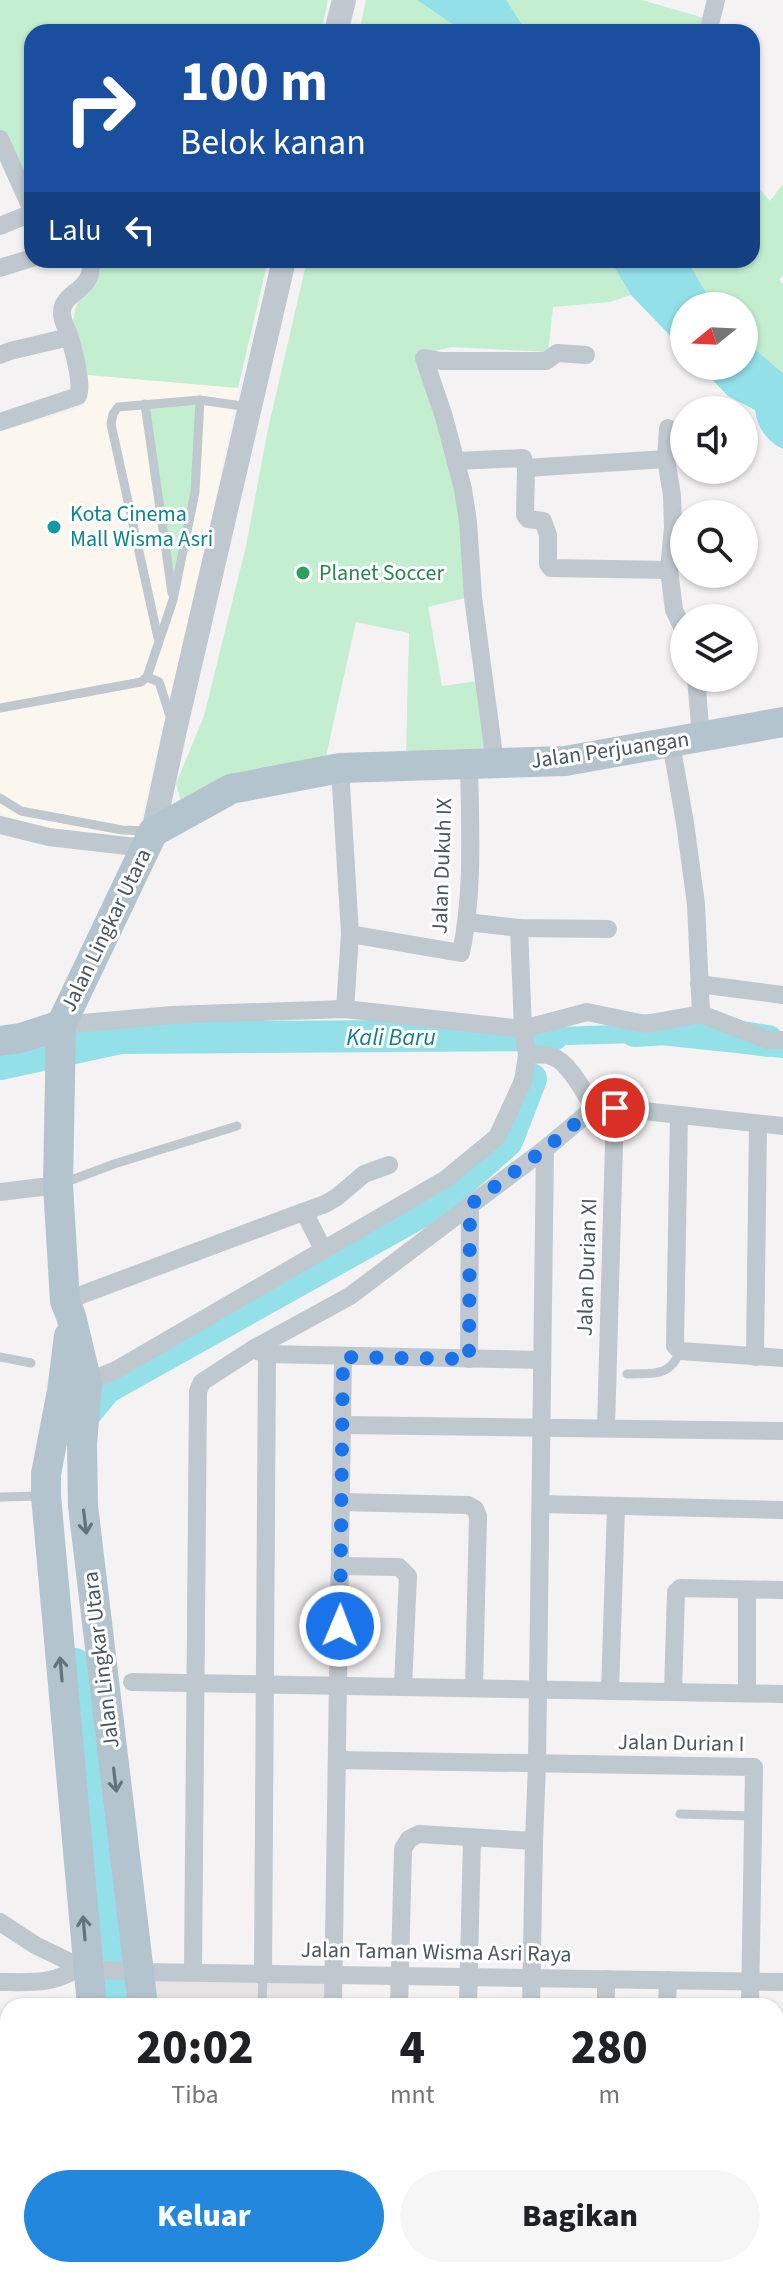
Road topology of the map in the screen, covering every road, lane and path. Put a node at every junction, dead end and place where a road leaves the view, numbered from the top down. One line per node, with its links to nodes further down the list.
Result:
1 (344, 0): 3 (street)
2 (716, 0): 4 (street)
3 (338, 24)
4 (710, 24)
5 (0, 139): 6 (street)
6 (24, 194)
7 (24, 216): 8 (street)
8 (0, 226)
9 (24, 260): 10 (street)
10 (0, 268)
11 (90, 268): 13 (street)
12 (282, 268): 18 (street)
13 (69, 337): 14 (street); 19 (street)
14 (0, 355)
15 (586, 355): 22 (street, Jalan Dukuh IX)
16 (200, 400): 17 (lane); 18 (lane); 25 (lane)
17 (145, 404): 25 (lane); 27 (lane)
18 (251, 407): 32 (street)
19 (0, 422)
20 (668, 428): 21 (street)
21 (666, 459): 23 (street); 24 (street)
22 (456, 461): 23 (street); 35 (street, Jalan Dukuh IX)
23 (526, 468): 24 (street)
24 (669, 570): 26 (street)
25 (173, 600): 27 (lane)
26 (673, 604)
27 (159, 641): 28 (lane)
28 (147, 677): 30 (lane); 32 (lane)
29 (697, 692): 33 (street)
30 (0, 708)
31 (783, 722): 33 (main road, Jalan Perjuangan)
32 (175, 730): 39 (street)
33 (701, 737): 34 (main road, Jalan Perjuangan)
34 (671, 743): 35 (main road, Jalan Perjuangan); 44 (street)
35 (482, 764): 36 (main road, Jalan Perjuangan); 40 (street, Jalan Dukuh IX)
36 (340, 768): 39 (main road, Jalan Perjuangan); 43 (street)
37 (0, 798): 39 (lane)
38 (0, 825): 39 (street)
39 (149, 840): 49 (main road, Jalan Lingkar Utara)
40 (467, 922): 41 (street); 43 (street, Jalan Dukuh IX)
41 (519, 928): 42 (street); 52 (street)
42 (608, 929)
43 (350, 934): 46 (street)
44 (699, 984): 45 (street); 47 (street)
45 (783, 995)
46 (345, 1009): 49 (street); 52 (street)
47 (701, 1014): 50 (street); 52 (street)
48 (783, 1024): 50 (street)
49 (60, 1027): 51 (main road); 61 (main road, Jalan Lingkar Utara)
50 (775, 1040)
51 (0, 1041)
52 (529, 1048): 53 (street); 65 (street)
53 (594, 1108): 54 (street); 59 (street)
54 (615, 1108): 55 (street); 79 (street, Jalan Durian XI)
55 (679, 1115): 56 (street); 67 (street)
56 (758, 1124): 58 (street); 71 (street)
57 (237, 1126): 61 (lane)
58 (783, 1126)
59 (545, 1149): 63 (street); 74 (street)
60 (389, 1165): 64 (street)
61 (58, 1185): 62 (street); 66 (main road, Jalan Lingkar Utara)
62 (0, 1192)
63 (470, 1205): 68 (street); 73 (street)
64 (304, 1212): 65 (street); 66 (street)
65 (323, 1249): 77 (street)
66 (68, 1308): 77 (main road, Jalan Lingkar Utara)
67 (680, 1351): 71 (street); 76 (lane)
68 (260, 1352): 70 (street); 92 (street); 93 (street)
69 (0, 1357): 75 (lane)
70 (343, 1357): 73 (street); 78 (street)
71 (755, 1357): 72 (street)
72 (783, 1358)
73 (469, 1359): 74 (street)
74 (542, 1360): 80 (street)
75 (31, 1363)
76 (627, 1374)
77 (79, 1388): 82 (main road, Jalan Lingkar Utara); 110 (main road, Jalan Lingkar Utara, one-way to 110)
78 (342, 1425): 80 (street); 84 (street)
79 (606, 1427): 80 (street); 81 (street)
80 (541, 1428): 85 (street)
81 (783, 1431)
82 (46, 1496): 83 (lane); 109 (main road, Jalan Lingkar Utara, one-way to 82)
83 (0, 1497)
84 (341, 1502): 88 (street); 96 (street)
85 (541, 1504): 86 (street); 97 (street)
86 (616, 1507): 87 (street); 98 (street)
87 (783, 1510)
88 (340, 1566): 94 (street); 95 (street)
89 (747, 1590): 90 (street); 99 (street); 100 (street)
90 (783, 1590)
91 (132, 1682): 92 (street)
92 (195, 1682): 93 (street); 111 (street)
93 (265, 1684): 94 (street); 112 (street)
94 (339, 1685): 95 (street); 102 (street)
95 (403, 1686): 96 (street)
96 (474, 1688): 97 (street)
97 (538, 1689): 98 (street); 103 (street)
98 (610, 1691): 99 (street)
99 (673, 1692): 100 (street)
100 (747, 1693): 101 (street)
101 (783, 1694)
102 (338, 1760): 103 (street); 113 (street)
103 (537, 1764): 105 (street, Jalan Durian I); 107 (street)
104 (680, 1814): 105 (lane)
105 (754, 1816): 119 (street, Jalan Durian I)
106 (472, 1838): 107 (street); 114 (street); 115 (street)
107 (534, 1841): 116 (street)
108 (2, 1927): 109 (street)
109 (91, 1969): 110 (street, Jalan Taman Wisma Asri Raya); 120 (street); 122 (main road, Jalan Lingkar Utara)
110 (138, 1972): 111 (street, Jalan Taman Wisma Asri Raya); 123 (main road, Jalan Lingkar Utara)
111 (193, 1972): 112 (street, Jalan Taman Wisma Asri Raya)
112 (263, 1973): 113 (street, Jalan Taman Wisma Asri Raya); 124 (lane)
113 (334, 1974): 114 (street, Jalan Taman Wisma Asri Raya); 125 (street)
114 (399, 1975): 115 (street, Jalan Taman Wisma Asri Raya); 126 (street)
115 (468, 1977): 116 (street, Jalan Taman Wisma Asri Raya); 127 (street)
116 (532, 1978): 117 (street, Jalan Taman Wisma Asri Raya); 128 (street)
117 (606, 1979): 118 (street, Jalan Taman Wisma Asri Raya); 129 (street)
118 (668, 1980): 119 (street, Jalan Taman Wisma Asri Raya); 130 (street)
119 (751, 1981): 121 (street, Jalan Taman Wisma Asri Raya); 131 (street, Jalan Durian I)
120 (0, 1982)
121 (783, 1982)
122 (92, 1998)
123 (142, 1998)
124 (262, 1998)
125 (333, 1998)
126 (399, 1998)
127 (468, 1998)
128 (531, 1998)
129 (606, 1998)
130 (667, 1998)
131 (750, 1998)

